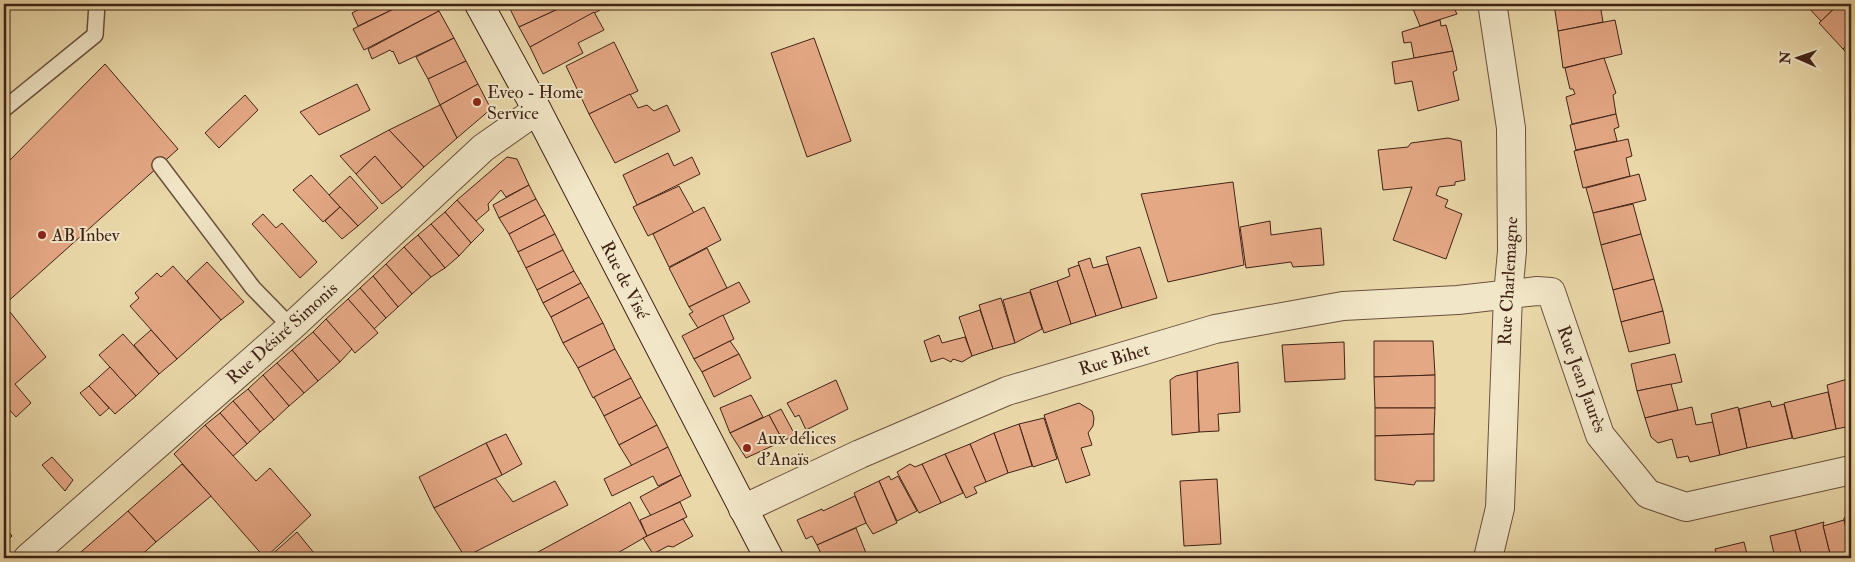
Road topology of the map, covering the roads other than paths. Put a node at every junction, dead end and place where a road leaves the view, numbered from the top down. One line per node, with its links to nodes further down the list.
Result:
1 (97, 4): 4 (lane)
2 (479, 4): 5 (street, Rue de Visé)
3 (1494, 4): 7 (street, Rue Charlemagne)
4 (4, 109)
5 (537, 110): 8 (street, Rue Désiré Simonis); 10 (street, Rue de Visé)
6 (160, 165): 8 (lane)
7 (1508, 295): 9 (street, Rue Jean Jaurès); 10 (street, Rue Bihet); 13 (street, Rue Charlemagne)
8 (291, 327): 11 (street, Rue Désiré Simonis)
9 (1851, 470)
10 (743, 509): 12 (street, Rue de Visé)
11 (28, 558)
12 (769, 558)
13 (1488, 558)

